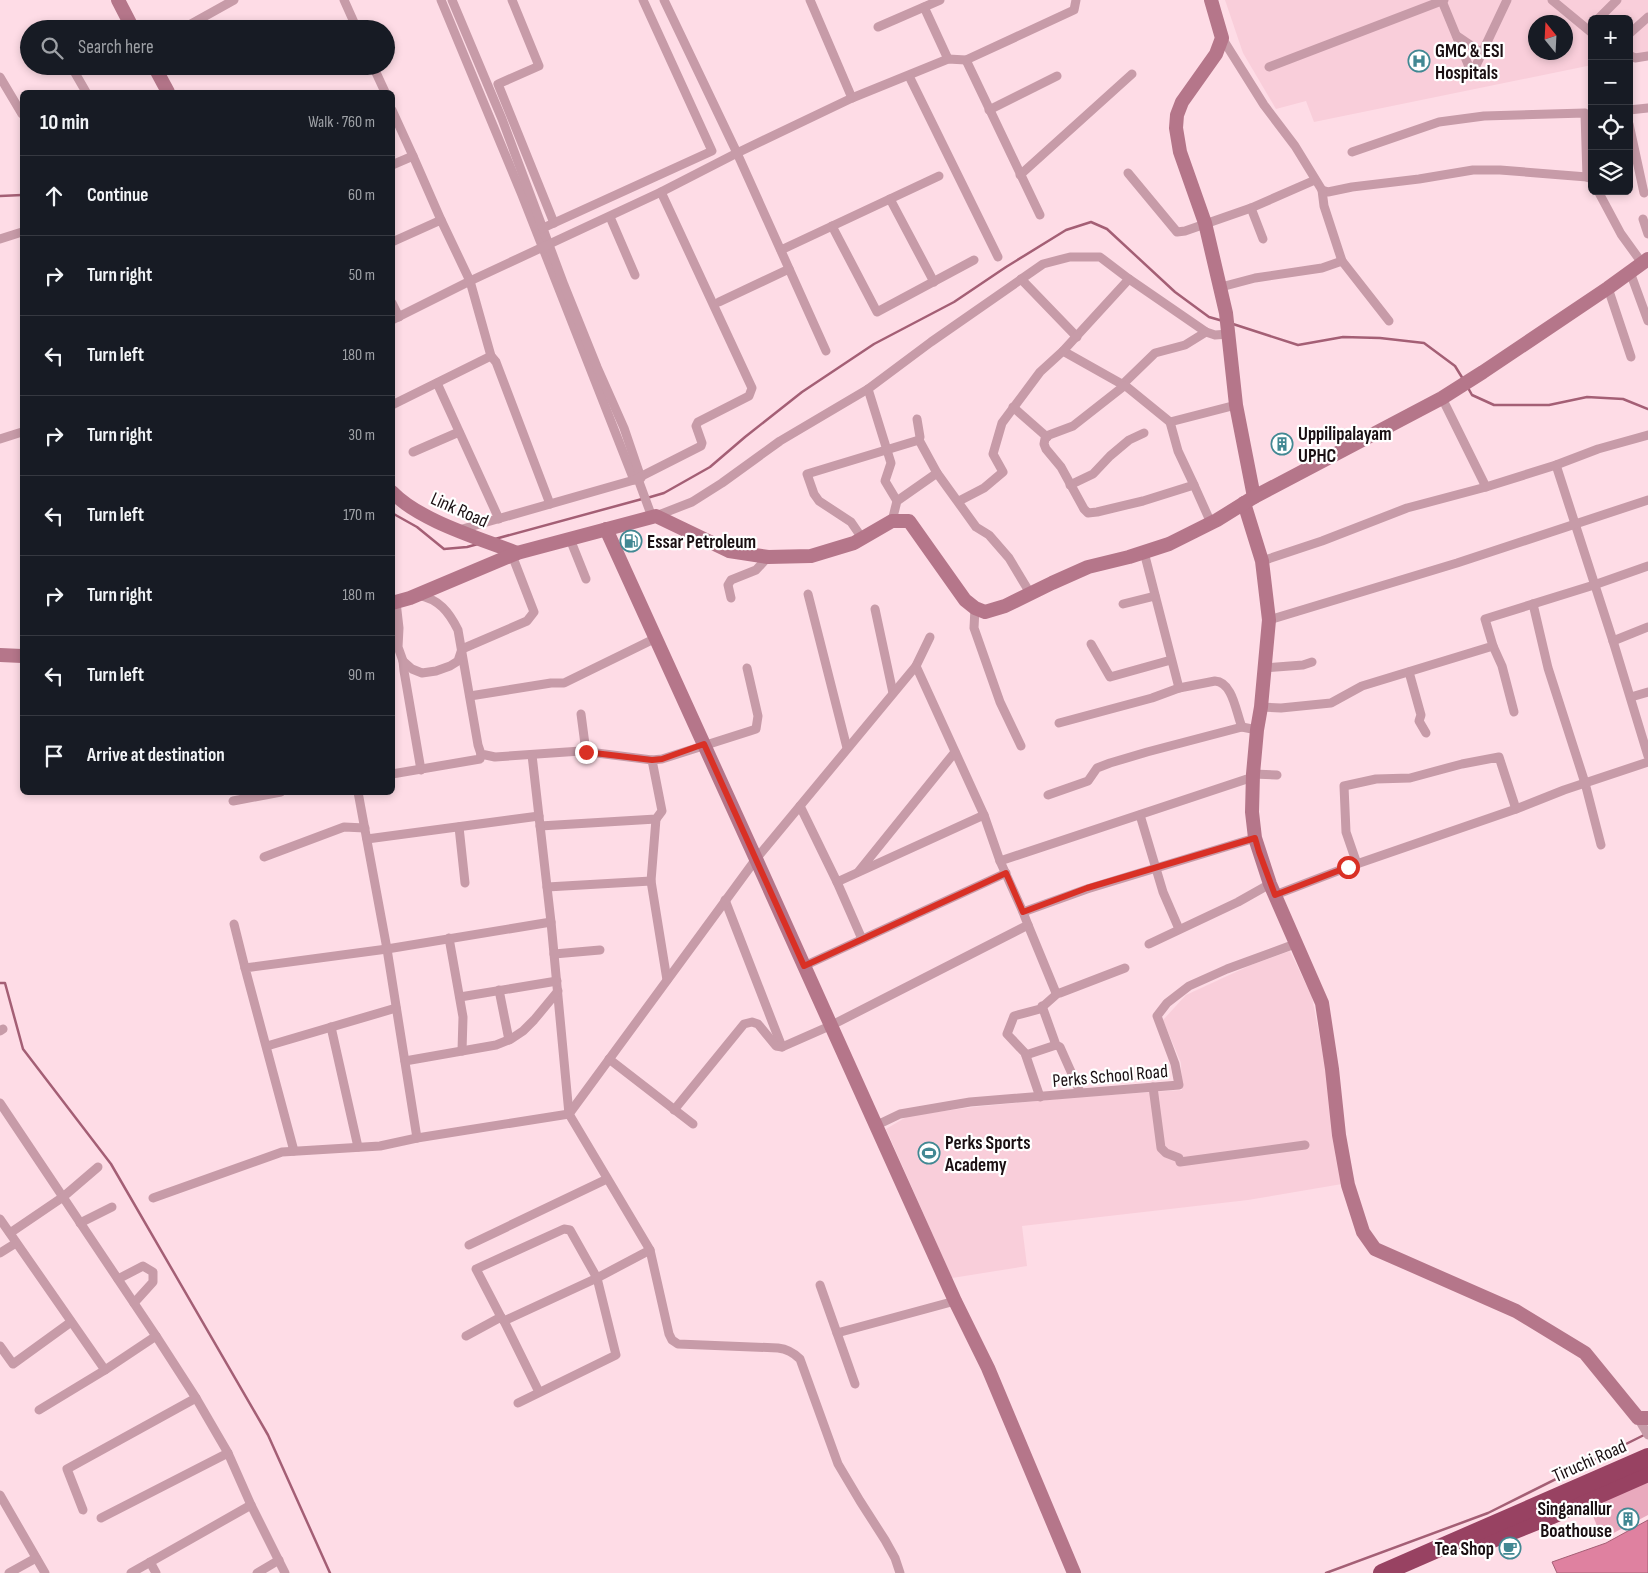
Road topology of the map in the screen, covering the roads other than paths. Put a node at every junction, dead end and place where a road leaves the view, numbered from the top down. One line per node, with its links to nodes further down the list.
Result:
1 (118, 0): 20 (street)
2 (234, 0): 21 (street)
3 (344, 0): 22 (street)
4 (441, 0): 80 (street)
5 (452, 0): 74 (street)
6 (512, 0): 71 (street)
7 (643, 0): 71 (street)
8 (664, 0): 52 (street)
9 (810, 0): 44 (street)
10 (940, 0): 17 (street)
11 (1076, 0): 32 (street)
12 (1211, 0): 27 (street)
13 (1443, 0): 26 (street); 33 (street)
14 (1507, 0): 28 (street)
15 (1552, 0): 24 (street)
16 (1617, 0): 18 (street)
17 (924, 7): 23 (street); 31 (street)
18 (1602, 15)
19 (1648, 17): 25 (street)
20 (128, 20)
21 (198, 20)
22 (353, 20)
23 (878, 27)
24 (1588, 27)
25 (1633, 30)
26 (1457, 36): 28 (street); 28 (street)
27 (1222, 38): 60 (street); 72 (street)
28 (1482, 53)
29 (1648, 56): 30 (street)
30 (1633, 57)
31 (948, 59): 32 (street); 38 (street)
32 (966, 60): 46 (street)
33 (1269, 67)
34 (1132, 74): 57 (street)
35 (76, 75): 41 (street)
36 (159, 75): 42 (street)
37 (378, 75): 43 (street)
38 (909, 76): 44 (street); 82 (street)
39 (1058, 76): 46 (street)
40 (0, 77): 48 (street)
41 (85, 90)
42 (167, 90)
43 (384, 90)
44 (852, 98): 52 (street)
45 (1648, 108): 47 (street)
46 (989, 110): 57 (street)
47 (1633, 110)
48 (20, 111)
49 (395, 117): 53 (street)
50 (1633, 142): 63 (street)
51 (1352, 152): 54 (street)
52 (737, 153): 62 (street); 81 (street)
53 (413, 156): 55 (street); 70 (street)
54 (1588, 162)
55 (395, 164)
56 (1128, 173): 72 (street)
57 (1020, 175): 67 (street)
58 (939, 176): 65 (street)
59 (1588, 178): 61 (street)
60 (1315, 180): 61 (street); 66 (street)
61 (1322, 190): 84 (street)
62 (661, 192): 68 (street); 126 (street)
63 (1644, 193)
64 (1600, 195): 85 (street)
65 (890, 198): 73 (street); 92 (street)
66 (1251, 208): 72 (street); 78 (street)
67 (1040, 215)
68 (610, 217): 80 (street); 88 (street)
69 (1643, 219): 76 (street)
70 (441, 220): 79 (street); 91 (street)
71 (554, 223): 74 (street)
72 (1205, 223): 93 (street)
73 (832, 226): 81 (street); 92 (street)
74 (543, 228): 80 (street)
75 (20, 233): 77 (street)
76 (1648, 234)
77 (0, 239)
78 (1263, 239)
79 (395, 241)
80 (546, 246): 91 (street); 126 (street)
81 (781, 250): 86 (street)
82 (998, 257)
83 (974, 260): 92 (street)
84 (1342, 261): 93 (street); 97 (street)
85 (1645, 261): 87 (street)
86 (789, 269): 95 (street); 102 (street)
87 (1630, 272): 94 (street); 98 (street)
88 (635, 275)
89 (1021, 279): 90 (street); 101 (street); 108 (street)
90 (1129, 280): 100 (street); 101 (street)
91 (470, 281): 96 (street); 104 (street)
92 (934, 282)
93 (1221, 287): 99 (street)
94 (1608, 288): 105 (street); 109 (street)
95 (719, 302)
96 (396, 318)
97 (1389, 321)
98 (1648, 321)
99 (1228, 331): 100 (street); 111 (street)
100 (1206, 332): 107 (street)
101 (1076, 337): 103 (street)
102 (826, 351)
103 (1063, 351): 107 (street); 112 (street)
104 (492, 356): 106 (street); 135 (street)
105 (1630, 357)
106 (437, 383): 110 (street); 115 (street)
107 (1123, 385): 114 (street); 119 (street)
108 (868, 389): 122 (street); 136 (street)
109 (1448, 394): 129 (street); 131 (street)
110 (395, 404)
111 (1236, 405): 114 (street); 131 (street)
112 (1014, 407): 119 (street); 134 (street)
113 (917, 420): 121 (street)
114 (1170, 422): 128 (street)
115 (459, 432): 123 (street); 137 (street)
116 (20, 433): 120 (street)
117 (1144, 434): 127 (street)
118 (1648, 434): 124 (street)
119 (1047, 437): 127 (street)
120 (0, 439)
121 (919, 440): 122 (street); 125 (street)
122 (887, 449): 133 (street); 143 (street)
123 (413, 452)
124 (1556, 465): 129 (street); 140 (street)
125 (937, 473): 133 (street); 134 (street)
126 (638, 479): 135 (street); 136 (street)
127 (1070, 485): 128 (street)
128 (1194, 485): 139 (street)
129 (1486, 487): 148 (street)
130 (395, 495): 142 (street, Link Road)
131 (1249, 500): 139 (street); 148 (street)
132 (1648, 500): 140 (street)
133 (897, 501): 138 (street)
134 (959, 501): 152 (street)
135 (550, 504): 137 (street)
136 (654, 517): 141 (street); 147 (street)
137 (499, 519): 142 (street)
138 (892, 521): 143 (street); 162 (street)
139 (1211, 523): 146 (street)
140 (1576, 525): 151 (street); 163 (street)
141 (606, 529): 144 (street); 166 (street)
142 (464, 533): 145 (street, Link Road)
143 (862, 538): 147 (street)
144 (570, 539): 145 (street); 150 (street)
145 (511, 552): 154 (street); 170 (street)
146 (1144, 552): 152 (street); 155 (street)
147 (768, 557): 156 (street)
148 (1262, 562): 163 (street)
149 (1648, 566): 151 (street)
150 (586, 579)
151 (1594, 585): 159 (street); 167 (street)
152 (1030, 593): 162 (street)
153 (808, 594): 194 (street)
154 (418, 595): 157 (street); 170 (street)
155 (1155, 596): 158 (street); 173 (street)
156 (731, 598)
157 (395, 602)
158 (1123, 604)
159 (1533, 604): 169 (street); 206 (street)
160 (395, 607): 174 (street)
161 (875, 608): 181 (street)
162 (975, 608): 193 (street)
163 (1269, 620): 178 (street)
164 (1648, 627): 167 (street)
165 (930, 637): 176 (street)
166 (656, 638): 183 (street); 192 (street)
167 (1613, 641): 184 (street)
168 (1091, 644): 173 (street)
169 (1492, 646): 179 (street); 186 (street)
170 (462, 649): 174 (street); 183 (street)
171 (0, 655): 172 (street)
172 (20, 656)
173 (1171, 660): 180 (street)
174 (403, 661): 202 (street)
175 (1312, 662): 178 (street)
176 (916, 666): 181 (street); 196 (street)
177 (747, 668): 192 (street)
178 (1264, 668): 185 (street)
179 (1409, 672): 185 (street); 191 (street)
180 (1179, 688): 188 (street); 189 (street)
181 (893, 692): 194 (street)
182 (1648, 692): 184 (street)
183 (470, 696): 197 (street)
184 (1631, 697): 199 (street)
185 (1261, 707): 190 (street)
186 (1514, 712)
187 (581, 714): 195 (street)
188 (1059, 723)
189 (1242, 727): 190 (street); 209 (street)
190 (1257, 730): 205 (street)
191 (1426, 733)
192 (704, 744): 200 (street); 224 (street)
193 (1021, 746)
194 (848, 748): 211 (street)
195 (586, 752): 198 (street); 200 (street)
196 (955, 752): 213 (street); 228 (street)
197 (481, 754): 198 (street); 202 (street)
198 (532, 755): 215 (street)
199 (1648, 756)
200 (652, 760): 216 (street)
201 (1648, 762): 206 (street)
202 (421, 770): 203 (street)
203 (395, 774)
204 (1277, 775): 205 (street)
205 (1253, 776): 214 (street); 220 (street)
206 (1585, 783): 212 (street); 222 (street)
207 (265, 795): 210 (street)
208 (359, 795): 219 (street)
209 (1048, 795)
210 (233, 801)
211 (800, 806): 224 (street); 231 (street)
212 (1516, 809): 226 (street); 226 (street)
213 (984, 815): 225 (street); 228 (street)
214 (1140, 815): 225 (street); 227 (street)
215 (539, 816): 217 (street); 218 (street)
216 (656, 819): 217 (street); 230 (street)
217 (540, 826): 233 (street)
218 (459, 827): 221 (street); 232 (street)
219 (365, 828): 221 (street); 223 (street)
220 (1255, 838): 227 (street); 234 (street)
221 (367, 839): 245 (street)
222 (1601, 845)
223 (264, 857)
224 (756, 859): 235 (street); 248 (street)
225 (1000, 861): 229 (street)
226 (1357, 864): 234 (street)
227 (1157, 868): 236 (street); 240 (street)
228 (858, 873): 231 (street)
229 (1006, 873): 236 (street); 242 (street)
230 (651, 881): 233 (street); 251 (street)
231 (838, 882): 242 (street)
232 (464, 883)
233 (547, 887): 237 (street)
234 (1273, 890): 240 (street); 244 (street)
235 (725, 900): 251 (street); 264 (street)
236 (1023, 912): 239 (street)
237 (551, 922): 241 (street); 247 (street)
238 (234, 924): 249 (street)
239 (1028, 925): 255 (street); 259 (street)
240 (1178, 929): 243 (street)
241 (449, 938): 245 (street); 256 (street)
242 (862, 939): 248 (street)
243 (1149, 944)
244 (1295, 944): 269 (street, Perks School Road); 310 (street)
245 (387, 949): 249 (street); 258 (street)
246 (600, 950): 247 (street)
247 (554, 954): 252 (street)
248 (804, 966): 259 (street)
249 (245, 968): 263 (street)
250 (1124, 968): 255 (street)
251 (667, 980): 267 (street)
252 (557, 981): 253 (street); 254 (street)
253 (499, 990): 256 (street); 261 (street)
254 (558, 991): 261 (street); 274 (street)
255 (1058, 993): 257 (street)
256 (460, 997): 265 (street)
257 (1042, 1006): 262 (street); 266 (street)
258 (396, 1008): 260 (street); 268 (street)
259 (832, 1025): 264 (street); 276 (street)
260 (330, 1027): 263 (street); 279 (street)
261 (508, 1040): 265 (street)
262 (1056, 1045): 266 (street); 270 (street)
263 (267, 1046): 280 (street)
264 (782, 1047): 273 (street)
265 (462, 1051): 268 (street)
266 (1026, 1055): 271 (street)
267 (609, 1059): 273 (street); 274 (street)
268 (405, 1061): 277 (street)
269 (1153, 1087): 270 (street, Perks School Road); 278 (street)
270 (1080, 1092): 271 (street, Perks School Road)
271 (1040, 1097): 276 (street, Perks School Road)
272 (0, 1104): 283 (street)
273 (674, 1110): 275 (street)
274 (569, 1114): 277 (street); 282 (street)
275 (693, 1124)
276 (876, 1125): 296 (street)
277 (417, 1138): 279 (street)
278 (1305, 1145)
279 (358, 1147): 280 (street)
280 (294, 1151): 284 (street)
281 (98, 1167): 283 (street)
282 (607, 1179): 290 (street); 291 (street)
283 (63, 1197): 287 (street); 288 (street)
284 (153, 1198)
285 (112, 1207): 287 (street)
286 (0, 1219): 288 (street)
287 (80, 1223): 294 (street)
288 (10, 1233): 289 (street)
289 (16, 1242): 292 (street); 299 (street)
290 (469, 1245)
291 (650, 1250): 293 (street); 328 (street)
292 (0, 1254)
293 (597, 1278): 298 (street); 298 (street); 306 (street)
294 (118, 1279): 297 (street); 297 (street)
295 (820, 1286): 300 (street)
296 (955, 1300): 300 (street); 329 (street)
297 (134, 1303): 301 (street)
298 (503, 1319): 302 (street); 306 (street)
299 (71, 1322): 303 (street); 304 (street)
300 (837, 1333): 305 (street)
301 (156, 1336): 304 (street); 307 (street)
302 (466, 1336)
303 (0, 1346)
304 (105, 1370): 309 (street)
305 (855, 1384)
306 (539, 1392): 308 (street)
307 (196, 1398): 312 (street); 317 (street)
308 (518, 1403)
309 (40, 1410)
310 (1643, 1418): 311 (street)
311 (1648, 1435)
312 (228, 1453): 316 (street); 318 (street)
313 (1648, 1457): 330 (highway, Tiruchi Road)
314 (1648, 1473): 331 (highway)
315 (0, 1495): 319 (street)
316 (251, 1505): 320 (street); 321 (street)
317 (83, 1510)
318 (101, 1518)
319 (36, 1558): 322 (street); 323 (street)
320 (279, 1560): 326 (street); 327 (street)
321 (150, 1562): 324 (street); 325 (street)
322 (9, 1573)
323 (46, 1573)
324 (131, 1573)
325 (156, 1573)
326 (257, 1573)
327 (285, 1573)
328 (900, 1573)
329 (1074, 1573)
330 (1382, 1573)
331 (1412, 1573)

